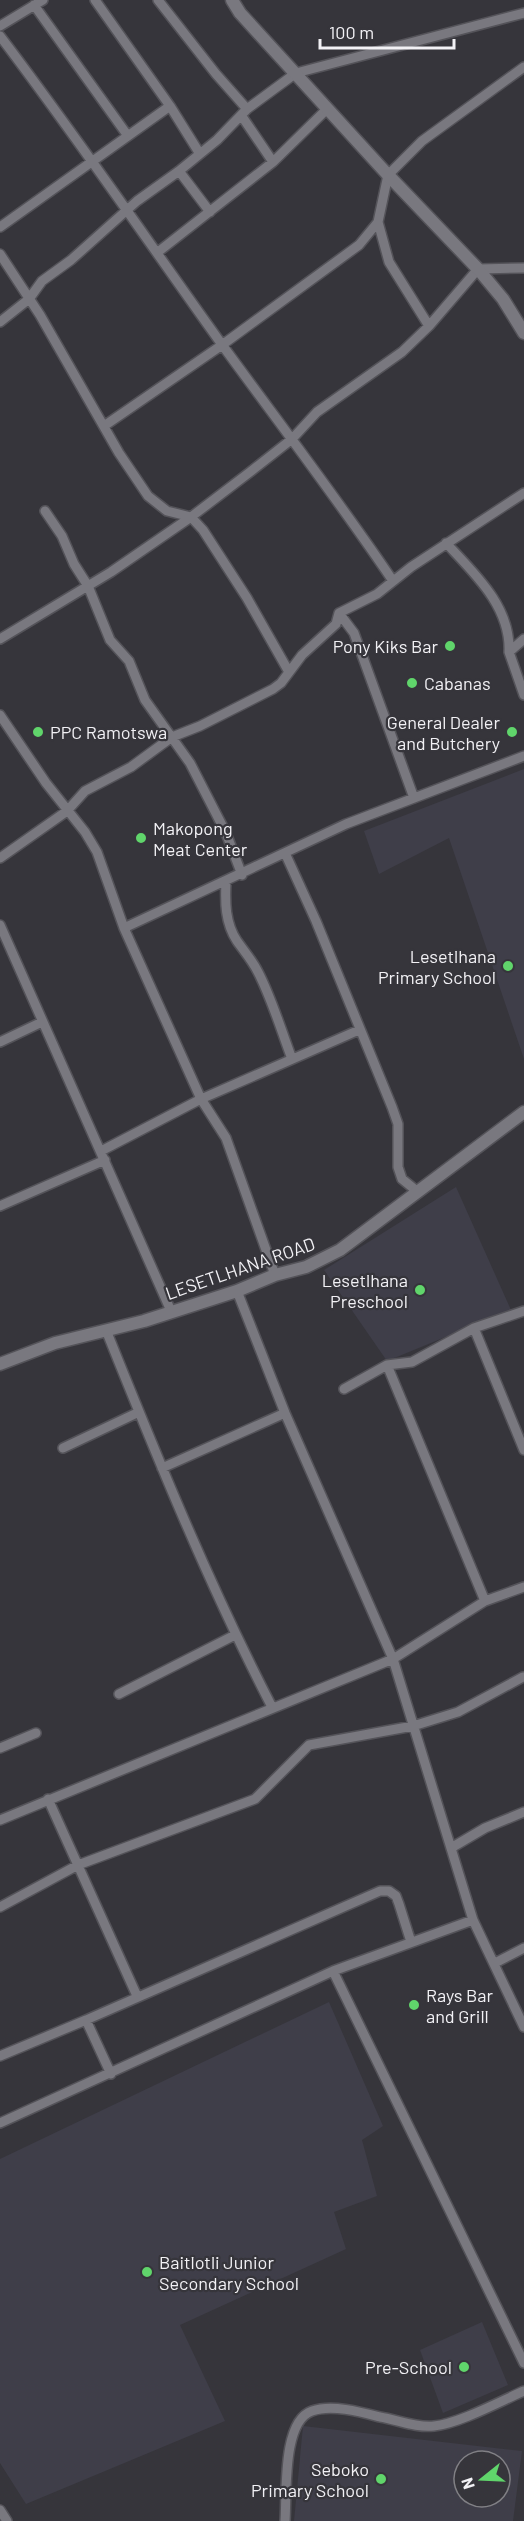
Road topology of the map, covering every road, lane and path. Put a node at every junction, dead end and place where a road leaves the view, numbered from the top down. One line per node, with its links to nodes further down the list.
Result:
1 (95, 0): 10 (street)
2 (158, 0): 12 (street)
3 (232, 0): 9 (street)
4 (38, 3): 6 (street); 13 (street)
5 (524, 13): 9 (street)
6 (0, 26)
7 (0, 36): 15 (street)
8 (524, 67): 18 (street)
9 (296, 73): 11 (street); 12 (street)
10 (170, 106): 13 (street); 14 (street)
11 (327, 109): 16 (street); 18 (street)
12 (244, 112): 14 (street); 16 (street)
13 (128, 136): 15 (street)
14 (200, 154): 17 (street)
15 (92, 162): 19 (street); 22 (street)
16 (273, 162): 20 (street)
17 (179, 171): 19 (street); 20 (street)
18 (388, 175): 21 (street); 26 (street)
19 (127, 210): 23 (street); 27 (street)
20 (210, 212): 23 (street)
21 (378, 222): 29 (street); 31 (street)
22 (0, 227)
23 (158, 252): 31 (street)
24 (0, 254): 27 (street)
25 (524, 268): 26 (street)
26 (478, 269): 29 (street); 30 (street)
27 (29, 298): 28 (street); 32 (street)
28 (0, 322)
29 (429, 326): 33 (street)
30 (524, 333)
31 (222, 345): 32 (street); 33 (street)
32 (104, 426): 36 (street)
33 (292, 439): 36 (street); 38 (street)
34 (524, 494): 37 (street)
35 (45, 511): 39 (street)
36 (191, 517): 39 (street); 44 (street)
37 (446, 543): 38 (street); 43 (street)
38 (393, 581): 40 (street)
39 (88, 586): 41 (street); 47 (street)
40 (339, 613): 44 (street); 49 (street)
41 (0, 639)
42 (524, 639): 43 (street)
43 (509, 652): 45 (street)
44 (289, 672): 47 (street)
45 (524, 695)
46 (0, 715): 50 (street)
47 (172, 737): 50 (street); 53 (street)
48 (524, 756): 49 (street)
49 (414, 798): 51 (street)
50 (67, 811): 52 (street); 56 (street)
51 (285, 853): 53 (street); 58 (street)
52 (0, 858)
53 (242, 875): 54 (street)
54 (226, 882): 56 (street); 60 (street)
55 (0, 925): 57 (street)
56 (124, 928): 61 (street)
57 (42, 1022): 59 (street); 63 (street)
58 (359, 1030): 60 (street); 65 (street)
59 (0, 1042)
60 (292, 1059): 61 (street)
61 (201, 1099): 63 (street); 67 (street)
62 (524, 1112): 65 (street, LESETLHANA ROAD)
63 (101, 1150): 64 (street)
64 (105, 1160): 66 (street); 69 (street)
65 (418, 1192): 67 (street, LESETLHANA ROAD)
66 (0, 1206)
67 (274, 1275): 68 (street, LESETLHANA ROAD)
68 (237, 1291): 69 (street, LESETLHANA ROAD); 77 (street)
69 (171, 1311): 72 (street, LESETLHANA ROAD)
70 (524, 1311): 71 (street)
71 (474, 1328): 74 (street); 79 (street)
72 (106, 1330): 73 (street, LESETLHANA ROAD); 76 (street)
73 (0, 1364)
74 (387, 1365): 75 (street); 82 (street)
75 (344, 1389)
76 (139, 1412): 78 (street); 80 (street)
77 (285, 1413): 80 (street); 84 (street)
78 (63, 1448)
79 (524, 1450)
80 (162, 1468): 83 (street)
81 (524, 1587): 82 (street)
82 (485, 1601): 84 (street)
83 (235, 1635): 86 (street); 87 (street)
84 (393, 1659): 87 (street); 88 (street)
85 (523, 1677): 88 (street)
86 (119, 1694)
87 (272, 1707): 91 (street)
88 (413, 1726): 94 (street); 95 (street)
89 (36, 1733): 90 (street)
90 (0, 1748)
91 (48, 1799): 93 (street); 95 (street)
92 (524, 1812): 94 (street)
93 (0, 1820)
94 (451, 1848): 97 (street)
95 (78, 1864): 96 (street); 102 (street)
96 (0, 1907)
97 (473, 1920): 98 (street); 100 (street)
98 (411, 1942): 101 (street); 102 (street)
99 (524, 1948): 100 (street)
100 (495, 1964): 104 (street)
101 (333, 1971): 106 (street); 108 (street)
102 (137, 1996): 103 (street)
103 (86, 2020): 105 (street); 106 (street)
104 (524, 2027)
105 (0, 2056)
106 (111, 2074): 107 (street)
107 (0, 2123)
108 (524, 2363)
109 (524, 2391): 112 (street)
110 (0, 2510): 111 (street)
111 (8, 2521)
112 (285, 2521)

